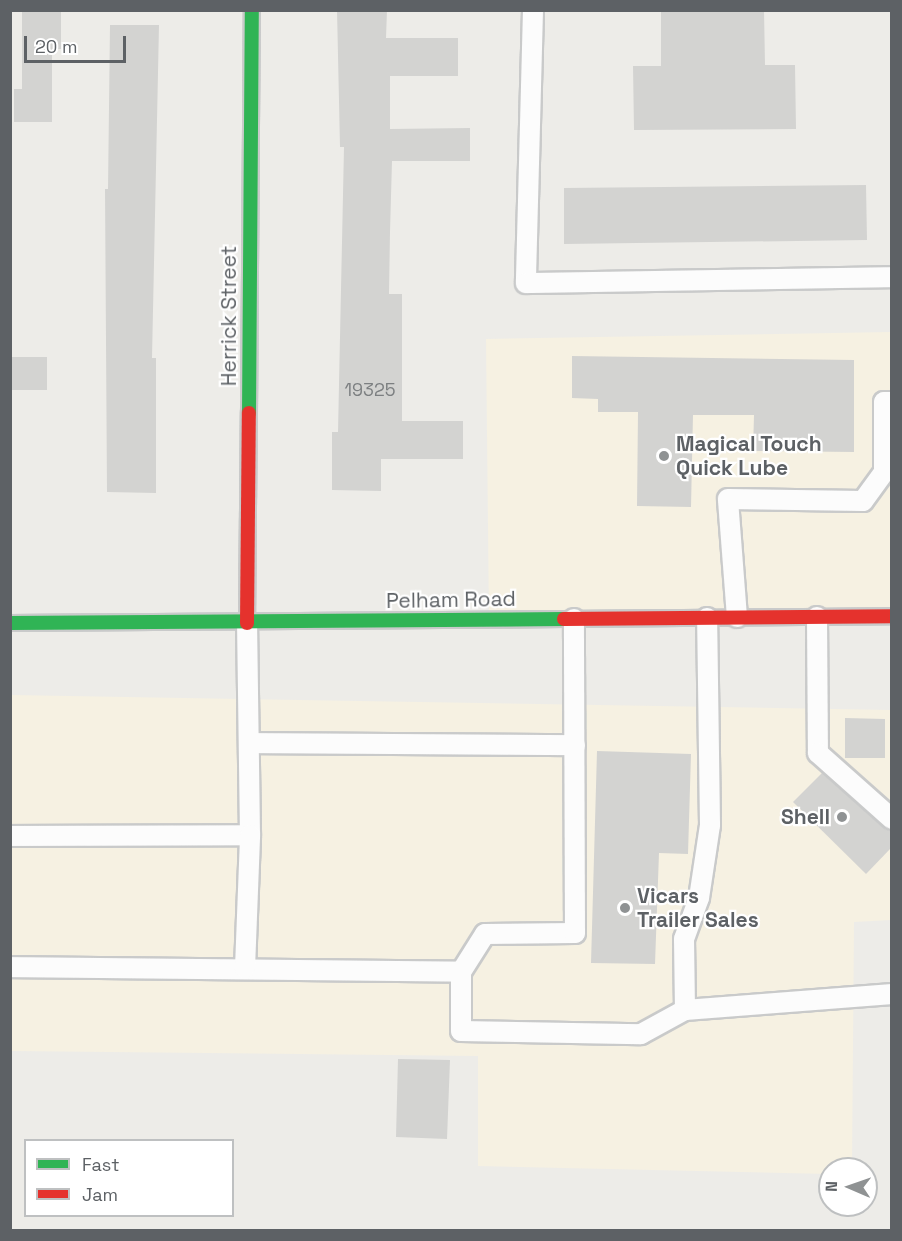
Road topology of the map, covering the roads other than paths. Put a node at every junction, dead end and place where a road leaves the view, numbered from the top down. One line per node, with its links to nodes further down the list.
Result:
1 (252, 10): 11 (main road, Herrick Street)
2 (533, 10): 3 (lane)
3 (891, 277)
4 (891, 402): 6 (lane)
5 (891, 616): 7 (main road, Pelham Road)
6 (737, 617): 7 (main road, Pelham Road); 8 (main road, Pelham Road)
7 (817, 617): 14 (lane)
8 (707, 618): 9 (main road, Pelham Road); 21 (lane)
9 (574, 619): 11 (main road, Pelham Road); 13 (lane)
10 (10, 623): 11 (main road, Pelham Road)
11 (247, 623): 12 (lane)
12 (249, 743): 13 (lane); 15 (lane)
13 (575, 745): 19 (lane)
14 (891, 819)
15 (250, 835): 16 (lane); 18 (lane)
16 (10, 836)
17 (10, 967): 18 (lane)
18 (245, 968): 19 (lane)
19 (461, 972): 21 (lane)
20 (891, 994): 21 (lane)
21 (685, 1010)

